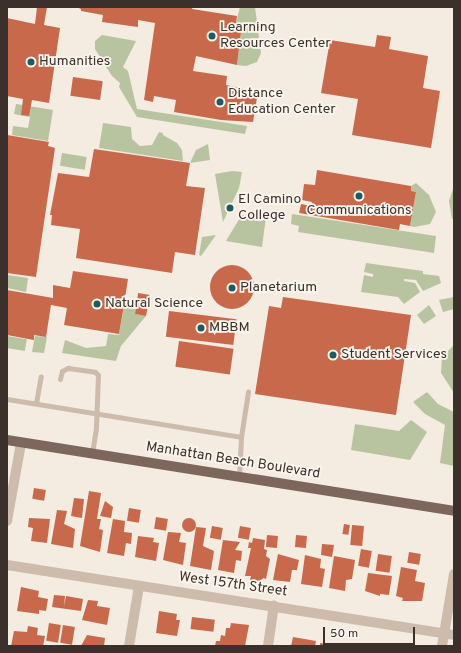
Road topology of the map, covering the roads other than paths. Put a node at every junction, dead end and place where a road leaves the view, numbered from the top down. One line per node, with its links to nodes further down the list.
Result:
1 (41, 376): 5 (lane)
2 (60, 379): 6 (lane)
3 (248, 392): 7 (lane)
4 (7, 399): 5 (lane)
5 (36, 403): 6 (lane)
6 (97, 413): 7 (lane); 10 (lane)
7 (241, 437): 11 (lane)
8 (7, 440): 9 (main road, Manhattan Beach Boulevard)
9 (21, 442): 10 (main road, Manhattan Beach Boulevard); 13 (street)
10 (92, 453): 11 (main road, Manhattan Beach Boulevard)
11 (239, 476): 12 (main road, Manhattan Beach Boulevard)
12 (454, 511)
13 (7, 521)
14 (7, 565): 16 (street, West 157th Street)
15 (454, 574): 18 (street)
16 (139, 586): 17 (street, West 157th Street); 19 (street)
17 (274, 605): 18 (street, West 157th Street); 20 (street)
18 (449, 634): 21 (street)
19 (129, 646)
20 (268, 646)
21 (442, 646)

